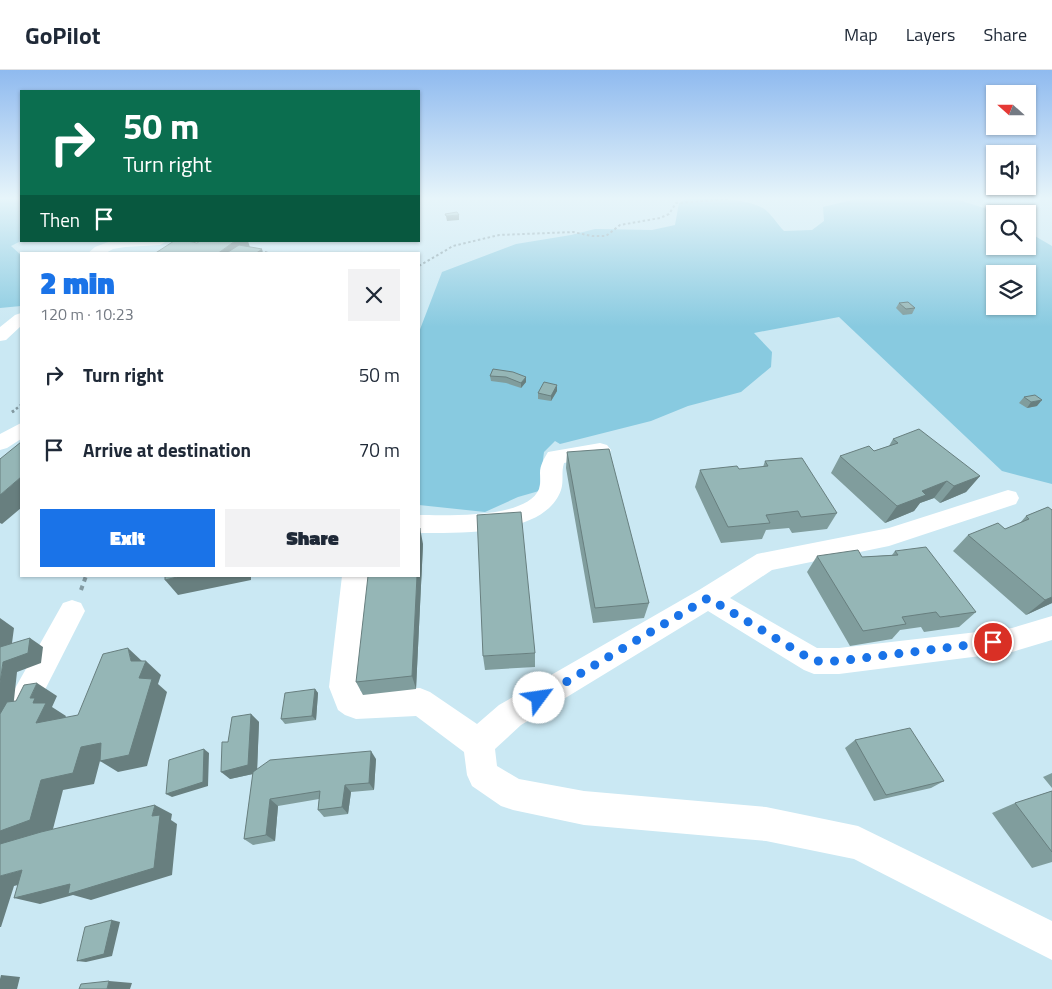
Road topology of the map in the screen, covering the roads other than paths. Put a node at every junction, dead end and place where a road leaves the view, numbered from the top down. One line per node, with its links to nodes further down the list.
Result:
1 (148, 242): 2 (street)
2 (96, 252)
3 (20, 319): 4 (street)
4 (0, 336)
5 (20, 431): 6 (street)
6 (0, 442)
7 (603, 450): 9 (street)
8 (1008, 498): 11 (street)
9 (420, 524)
10 (355, 577): 14 (street)
11 (708, 598): 13 (street); 14 (street)
12 (72, 612): 15 (street)
13 (1052, 628)
14 (478, 743): 16 (street)
15 (0, 758)
16 (1052, 942)

